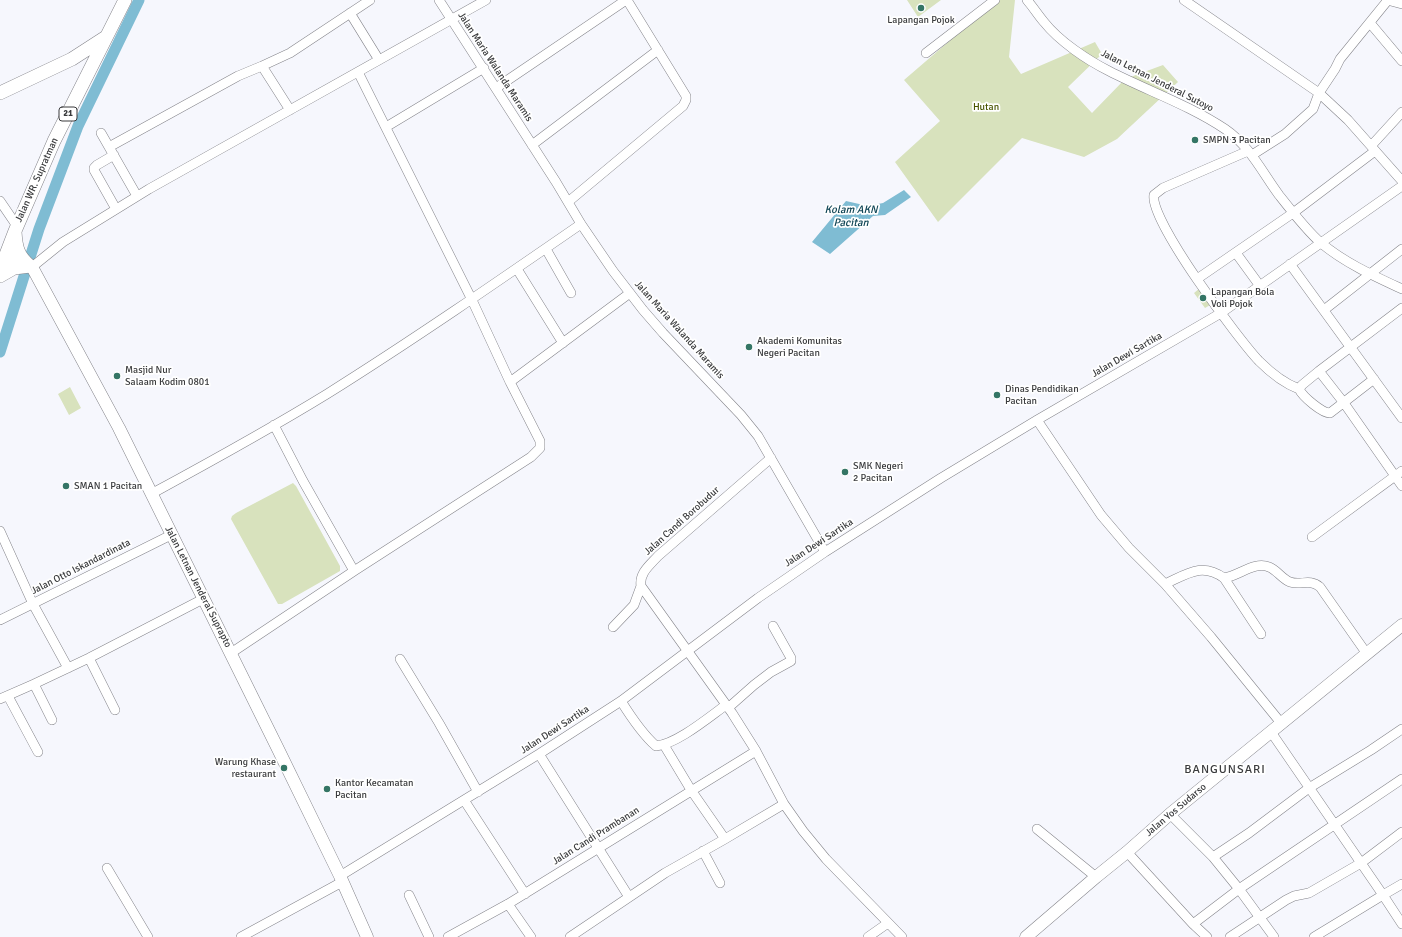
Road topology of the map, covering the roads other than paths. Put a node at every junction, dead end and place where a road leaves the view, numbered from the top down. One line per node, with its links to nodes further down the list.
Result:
1 (125, 0): 14 (highway, Jalan WR. Supratman / 21)
2 (370, 0): 11 (street)
3 (439, 0): 12 (street, Jalan Maria Walanda Maramis)
4 (486, 0): 12 (street)
5 (627, 0): 15 (street); 24 (street)
6 (995, 0): 16 (street)
7 (1027, 0): 34 (street, Jalan Letnan Jenderal Sutoyo)
8 (1184, 0): 26 (street)
9 (1388, 0): 10 (street); 13 (street)
10 (1402, 4)
11 (350, 13): 18 (street); 20 (street)
12 (451, 19): 18 (street); 21 (street, Jalan Maria Walanda Maramis)
13 (1370, 23): 19 (street); 26 (street)
14 (107, 36): 17 (highway); 23 (highway, Jalan WR. Supratman / 21)
15 (658, 50): 31 (street); 40 (street)
16 (926, 53)
17 (72, 59): 23 (highway); 25 (highway)
18 (379, 60): 22 (street)
19 (1402, 60)
20 (262, 66): 27 (street); 32 (street)
21 (484, 68): 24 (street, Jalan Maria Walanda Maramis); 29 (street)
22 (358, 72): 27 (street); 29 (street)
23 (87, 76): 44 (highway, Jalan WR. Supratman / 21)
24 (496, 88): 31 (street, Jalan Maria Walanda Maramis)
25 (0, 93)
26 (1319, 93): 33 (street); 34 (street)
27 (290, 110): 38 (street)
28 (1402, 112): 33 (street)
29 (386, 128): 61 (street)
30 (101, 133): 32 (street)
31 (532, 145): 40 (street, Jalan Maria Walanda Maramis)
32 (109, 147): 35 (street)
33 (1373, 149): 36 (street); 42 (street)
34 (1250, 153): 42 (street, Jalan Letnan Jenderal Sutoyo); 56 (street)
35 (114, 155): 38 (street); 41 (street)
36 (1402, 181)
37 (1402, 186): 45 (street, Jalan Dewi Sartika)
38 (138, 196): 41 (street)
39 (0, 201): 44 (street)
40 (568, 202): 43 (street, Jalan Maria Walanda Maramis)
41 (116, 209): 51 (street)
42 (1294, 213): 45 (street, Jalan Letnan Jenderal Sutoyo); 48 (street)
43 (581, 224): 47 (street); 60 (street, Jalan Maria Walanda Maramis)
44 (16, 228): 49 (highway, 21); 51 (highway)
45 (1320, 242): 50 (street, Jalan Dewi Sartika); 54 (street, Jalan Letnan Jenderal Sutoyo)
46 (1402, 248): 54 (street)
47 (546, 249): 52 (street); 59 (street)
48 (1236, 253): 56 (street); 57 (street)
49 (6, 255): 51 (main road); 53 (highway, 21)
50 (1290, 264): 57 (street, Jalan Dewi Sartika); 63 (street)
51 (28, 266): 55 (highway); 78 (main road, Jalan Letnan Jenderal Suprapto)
52 (517, 269): 61 (street); 65 (street)
53 (0, 270)
54 (1370, 274): 58 (street, Jalan Letnan Jenderal Sutoyo); 63 (street)
55 (0, 276)
56 (1197, 279): 64 (street)
57 (1260, 286): 64 (street, Jalan Dewi Sartika)
58 (1402, 289)
59 (571, 293)
60 (630, 294): 65 (street); 75 (street, Jalan Maria Walanda Maramis)
61 (472, 300): 69 (street); 74 (street)
62 (1402, 308): 66 (street)
63 (1324, 310): 66 (street)
64 (1221, 312): 70 (street); 73 (street, Jalan Dewi Sartika)
65 (564, 343): 69 (street)
66 (1351, 347): 67 (street); 68 (street)
67 (1320, 371): 70 (street); 71 (street)
68 (1374, 379): 71 (street); 72 (street)
69 (510, 382): 83 (street)
70 (1299, 390): 71 (street)
71 (1344, 403): 76 (street)
72 (1402, 418)
73 (1037, 420): 82 (street, Jalan Dewi Sartika); 85 (street)
74 (274, 424): 78 (street); 83 (street)
75 (771, 458): 82 (street, Jalan Maria Walanda Maramis); 86 (street, Jalan Candi Borobudur)
76 (1398, 474): 77 (street); 81 (street)
77 (1402, 486)
78 (151, 494): 80 (main road, Jalan Letnan Jenderal Suprapto)
79 (0, 531): 88 (street)
80 (171, 535): 87 (main road, Jalan Letnan Jenderal Suprapto); 88 (street, Jalan Otto Iskandardinata)
81 (1312, 537)
82 (824, 552): 94 (street, Jalan Dewi Sartika)
83 (354, 572): 95 (street)
84 (1224, 578): 85 (street); 93 (street); 96 (street)
85 (1165, 584): 106 (street)
86 (641, 586): 92 (street, Jalan Candi Borobudur); 94 (street)
87 (204, 599): 95 (main road, Jalan Letnan Jenderal Suprapto); 97 (street)
88 (33, 604): 89 (street, Jalan Otto Iskandardinata); 99 (street)
89 (0, 620)
90 (1402, 625): 96 (main road, Jalan Yos Sudarso)
91 (773, 626): 103 (street)
92 (613, 627)
93 (1261, 634)
94 (687, 650): 102 (street, Jalan Dewi Sartika); 103 (street)
95 (231, 654): 131 (main road, Jalan Letnan Jenderal Suprapto)
96 (1367, 654): 106 (main road, Jalan Yos Sudarso)
97 (89, 658): 99 (street); 104 (street)
98 (400, 659): 116 (street)
99 (68, 668): 100 (street)
100 (34, 684): 101 (street); 105 (street)
101 (4, 698): 111 (street)
102 (621, 701): 109 (street); 112 (street, Jalan Dewi Sartika)
103 (727, 706): 109 (street); 110 (street)
104 (115, 710)
105 (52, 720)
106 (1281, 723): 108 (main road, Jalan Yos Sudarso)
107 (1402, 729): 114 (street)
108 (1271, 732): 114 (street); 119 (main road, Jalan Yos Sudarso)
109 (664, 745): 115 (street)
110 (756, 751): 115 (street, Jalan Candi Prambanan); 118 (street)
111 (38, 752)
112 (539, 754): 116 (street, Jalan Dewi Sartika); 124 (street)
113 (1402, 779): 120 (street)
114 (1310, 788): 120 (street); 127 (street)
115 (691, 790): 123 (street); 124 (street, Jalan Candi Prambanan)
116 (478, 792): 117 (street, Jalan Dewi Sartika)
117 (464, 800): 131 (street, Jalan Dewi Sartika); 135 (street)
118 (784, 804): 123 (street); 141 (street)
119 (1170, 814): 126 (main road, Jalan Yos Sudarso); 127 (street)
120 (1334, 824): 128 (street); 134 (street)
121 (1037, 829): 130 (street)
122 (1402, 832): 128 (street)
123 (725, 839): 125 (street)
124 (599, 847): 135 (street, Jalan Candi Prambanan); 138 (street)
125 (703, 852): 132 (street); 138 (street)
126 (1127, 852): 130 (main road, Jalan Yos Sudarso); 142 (street)
127 (1213, 857): 134 (street)
128 (1361, 863): 137 (street); 140 (street)
129 (107, 868): 145 (street)
130 (1096, 877): 154 (main road, Jalan Yos Sudarso)
131 (341, 879): 146 (street, Jalan Dewi Sartika); 147 (main road, Jalan Letnan Jenderal Suprapto)
132 (720, 883)
133 (1402, 884): 137 (street)
134 (1240, 888): 140 (street); 142 (street)
135 (525, 894): 139 (street, Jalan Candi Prambanan)
136 (409, 895): 148 (street)
137 (1383, 896): 143 (street); 144 (street)
138 (629, 897): 151 (street)
139 (508, 904): 149 (street, Jalan Candi Prambanan); 150 (street)
140 (1260, 916): 156 (street); 157 (street)
141 (888, 923): 152 (street); 153 (street)
142 (1193, 924): 155 (street)
143 (1402, 924)
144 (1329, 933): 158 (street)
145 (148, 937)
146 (241, 937)
147 (368, 937)
148 (429, 937)
149 (448, 937)
150 (531, 937)
151 (570, 937)
152 (868, 937)
153 (902, 937)
154 (1026, 937)
155 (1207, 937)
156 (1230, 937)
157 (1274, 937)
158 (1314, 937)

